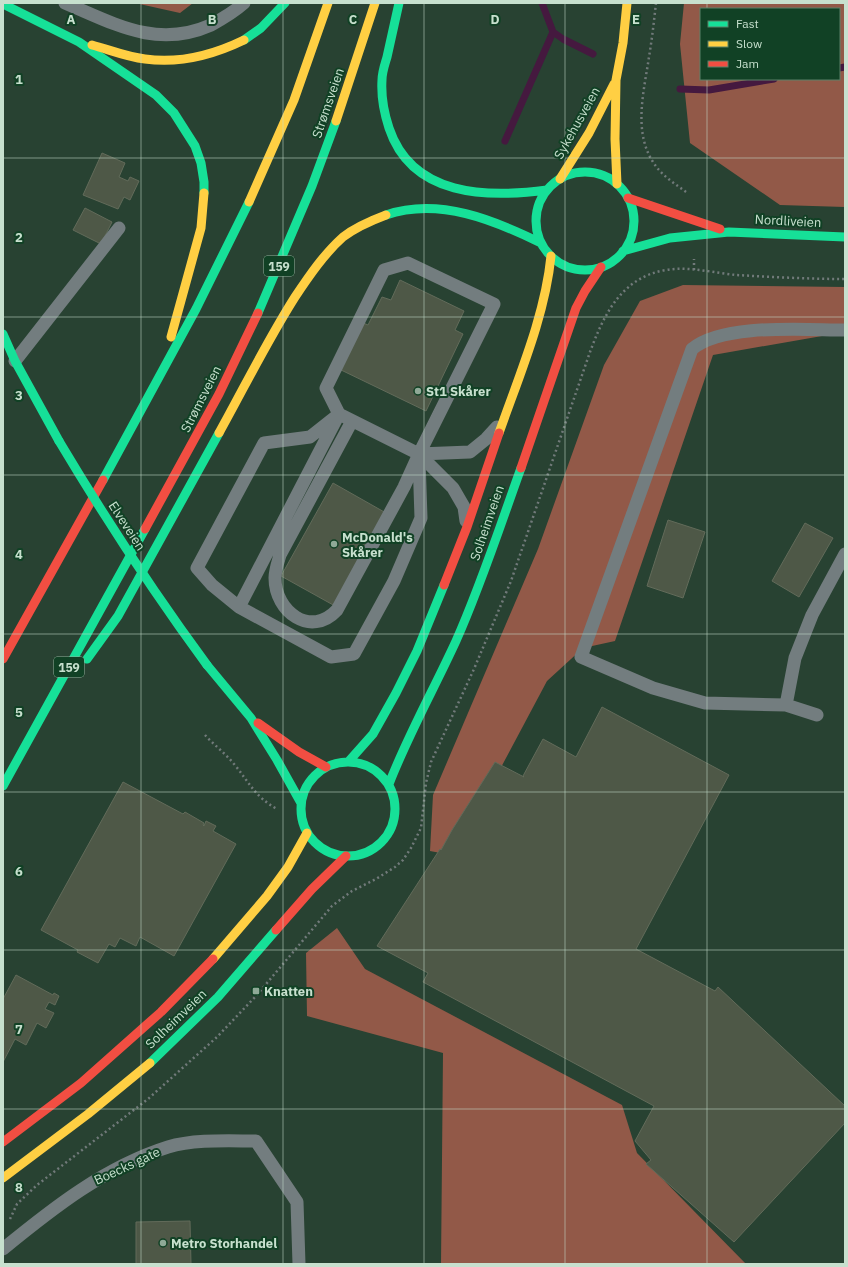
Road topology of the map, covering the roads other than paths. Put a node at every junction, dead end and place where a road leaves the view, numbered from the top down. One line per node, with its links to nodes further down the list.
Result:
1 (65, 3): 2 (lane)
2 (244, 3)
3 (285, 3): 9 (main road)
4 (328, 3): 25 (main road)
5 (376, 3): 39 (main road, Strømsveien / 159)
6 (399, 3): 13 (main road)
7 (627, 3): 10 (main road, Sykehusveien)
8 (3, 4): 9 (main road)
9 (79, 42): 25 (main road)
10 (616, 80): 11 (main road, Sykehusveien); 12 (main road, Sykehusveien)
11 (560, 179): 12 (main road); 13 (main road)
12 (617, 184): 14 (main road)
13 (547, 190): 18 (main road)
14 (628, 198): 16 (main road, Nordliveien); 19 (main road)
15 (119, 228): 24 (lane)
16 (729, 232): 17 (main road, Nordliveien); 19 (main road, Nordliveien)
17 (845, 237)
18 (541, 243): 20 (main road); 34 (main road)
19 (624, 251): 21 (main road)
20 (551, 256): 21 (main road); 27 (main road, Solheimveien)
21 (601, 267): 42 (main road, Solheimveien)
22 (845, 330): 36 (lane)
23 (3, 334): 24 (main road, Elveveien)
24 (15, 361): 38 (main road, Elveveien, bridge)
25 (160, 375): 33 (main road)
26 (339, 414): 28 (lane); 29 (lane); 32 (lane); 32 (lane)
27 (505, 418): 29 (lane); 30 (main road, Solheimveien)
28 (352, 421): 29 (lane); 29 (lane)
29 (419, 454): 30 (lane); 32 (lane)
30 (467, 527): 40 (main road, Solheimveien)
31 (845, 554): 36 (lane)
32 (239, 607)
33 (3, 659)
34 (81, 667)
35 (72, 679): 39 (main road)
36 (786, 705): 37 (lane)
37 (817, 715)
38 (251, 718): 41 (main road, Elveveien); 44 (main road, Elveveien)
39 (28, 741): 43 (main road, Strømsveien / 159)
40 (349, 762): 41 (main road); 42 (main road)
41 (326, 767): 44 (main road)
42 (389, 784): 46 (main road)
43 (3, 786)
44 (301, 804): 45 (main road)
45 (307, 833): 46 (main road); 47 (main road, Solheimveien)
46 (346, 856): 48 (main road, Solheimveien)
47 (3, 1142)
48 (3, 1178)
49 (3, 1249): 50 (lane, Boecks gate)
50 (299, 1264)

